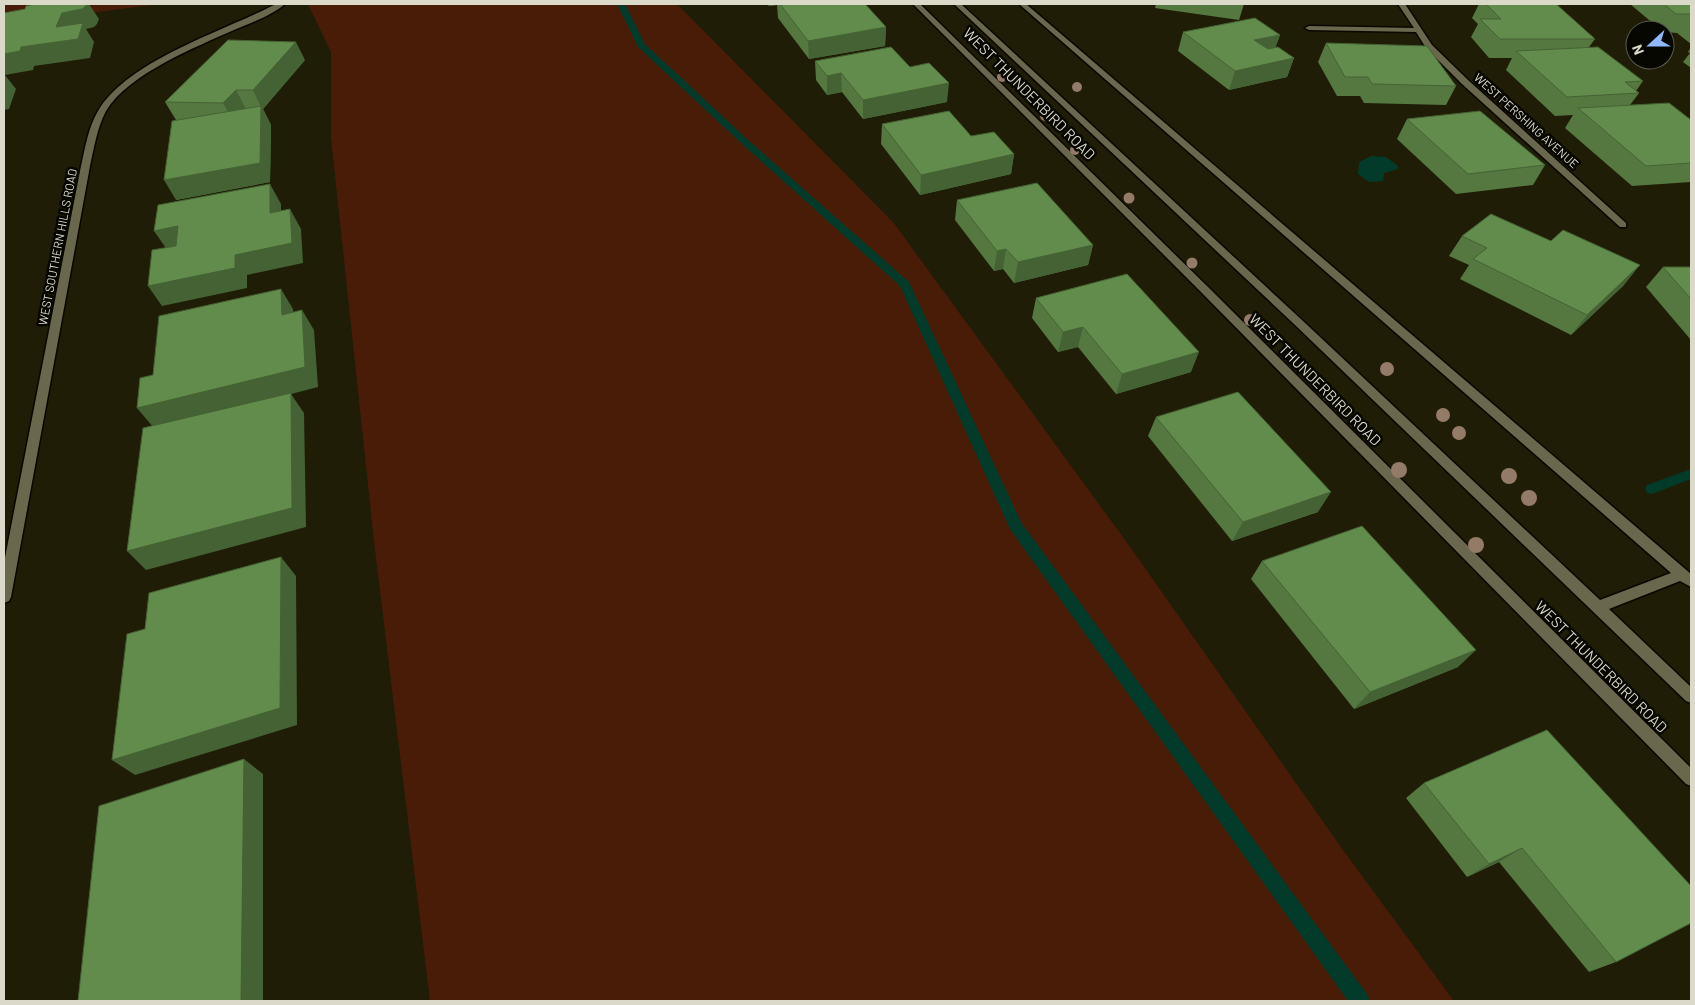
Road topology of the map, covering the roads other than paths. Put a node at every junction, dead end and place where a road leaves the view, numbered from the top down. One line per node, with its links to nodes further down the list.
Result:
1 (281, 4): 10 (street, WEST SOUTHERN HILLS ROAD)
2 (916, 4): 13 (street, WEST THUNDERBIRD ROAD)
3 (957, 4): 11 (street, WEST THUNDERBIRD ROAD)
4 (1022, 4): 9 (street)
5 (1402, 4): 7 (street, WEST PERSHING AVENUE)
6 (1309, 28): 7 (street)
7 (1418, 30): 8 (street, WEST PERSHING AVENUE)
8 (1622, 225)
9 (1687, 578): 11 (street)
10 (4, 597)
11 (1598, 607): 12 (street, WEST THUNDERBIRD ROAD)
12 (1691, 696)
13 (1691, 779)

